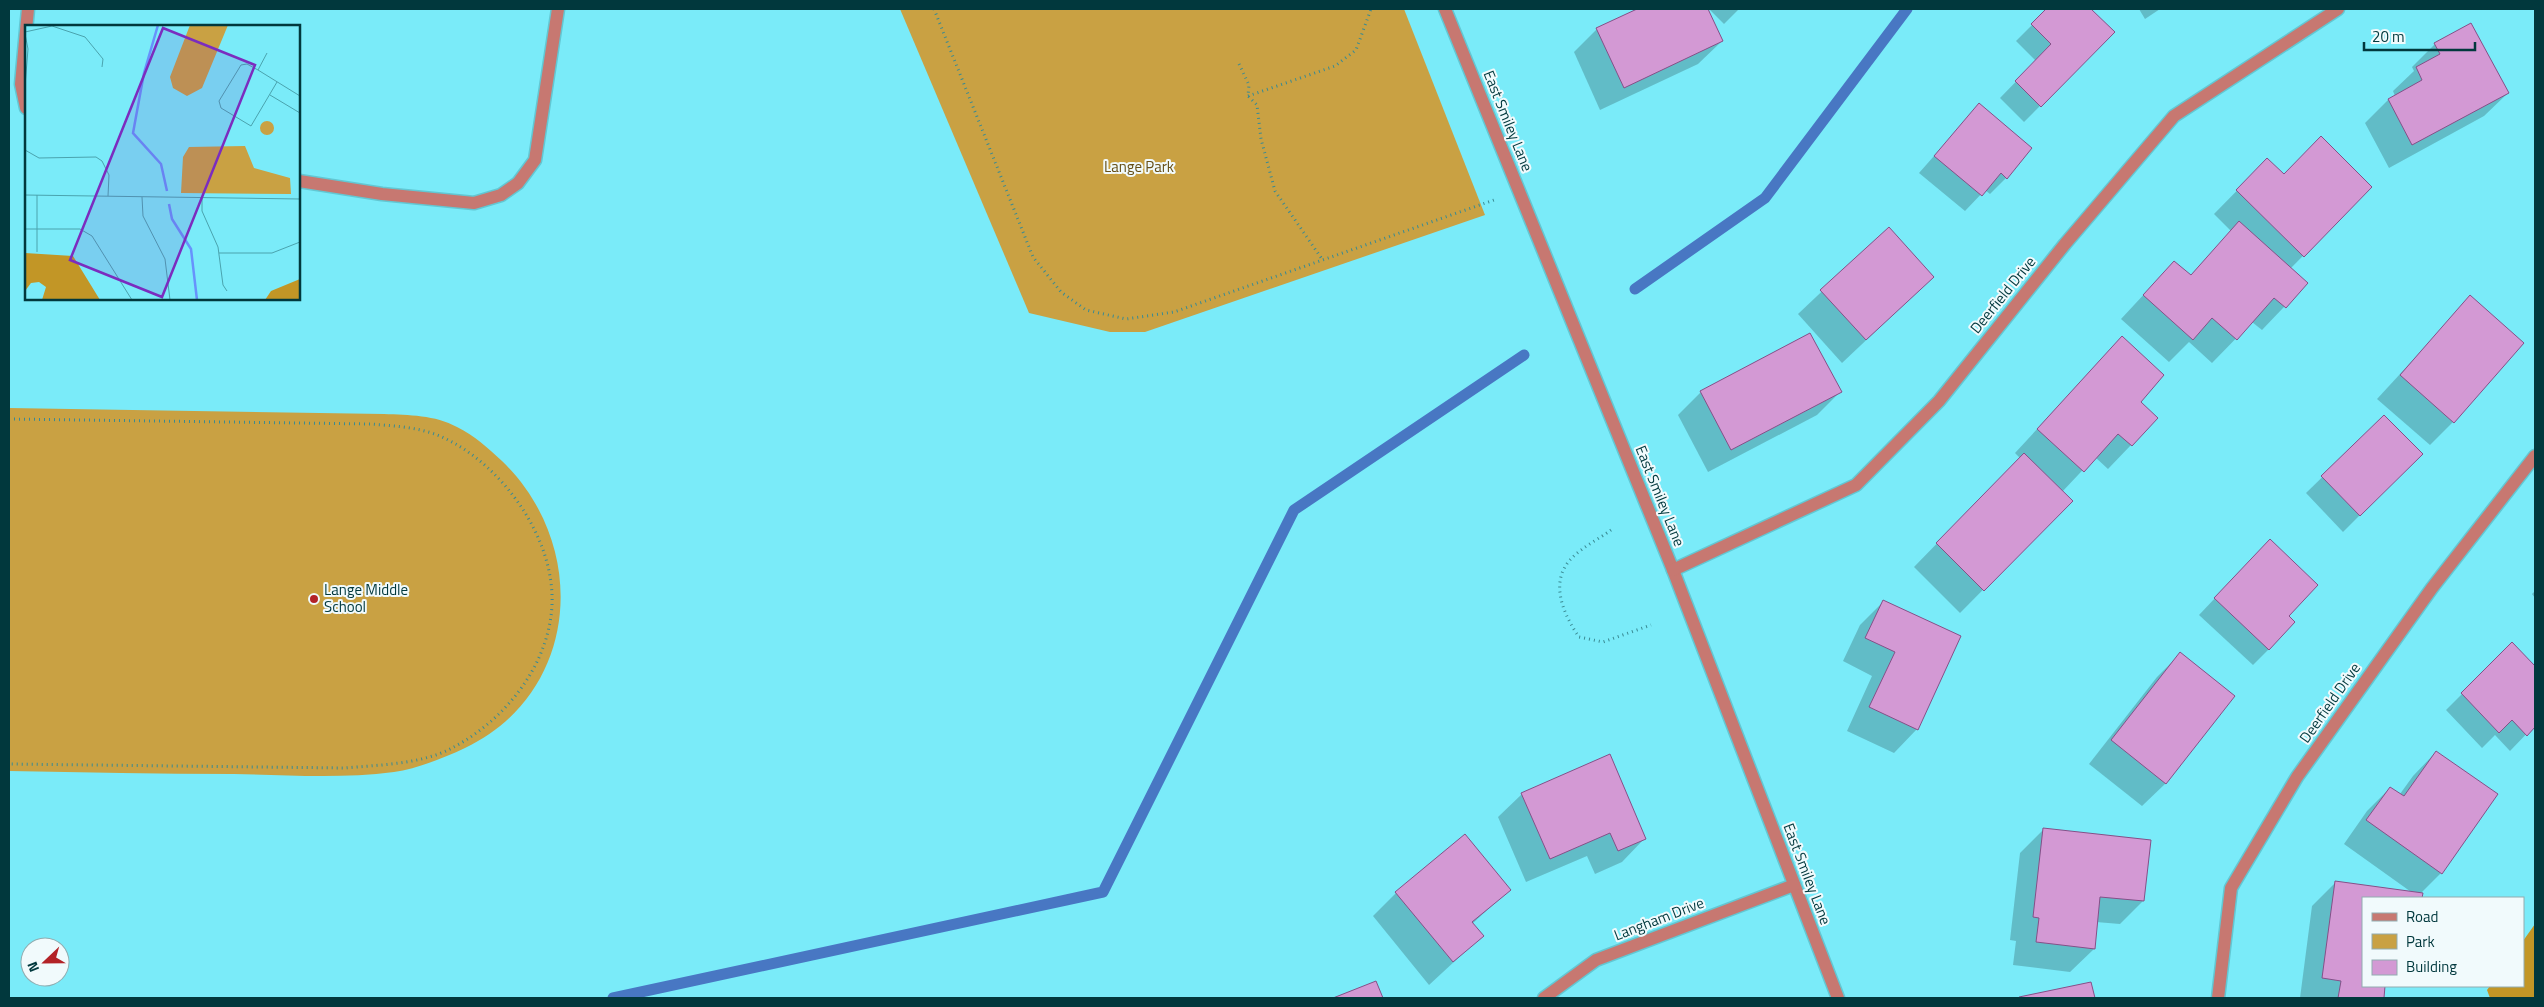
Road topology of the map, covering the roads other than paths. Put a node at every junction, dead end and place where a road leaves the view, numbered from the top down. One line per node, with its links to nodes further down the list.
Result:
1 (28, 9): 5 (street)
2 (558, 9): 8 (street)
3 (1445, 9): 10 (street, East Smiley Lane)
4 (2338, 9): 10 (street, Deerfield Drive)
5 (27, 25)
6 (25, 41): 7 (street)
7 (25, 103)
8 (300, 181)
9 (2535, 456): 14 (street, Deerfield Drive)
10 (1673, 570): 11 (street, East Smiley Lane)
11 (1794, 885): 12 (street, Langham Drive); 13 (street, East Smiley Lane)
12 (1544, 998)
13 (1838, 998)
14 (2218, 998)

